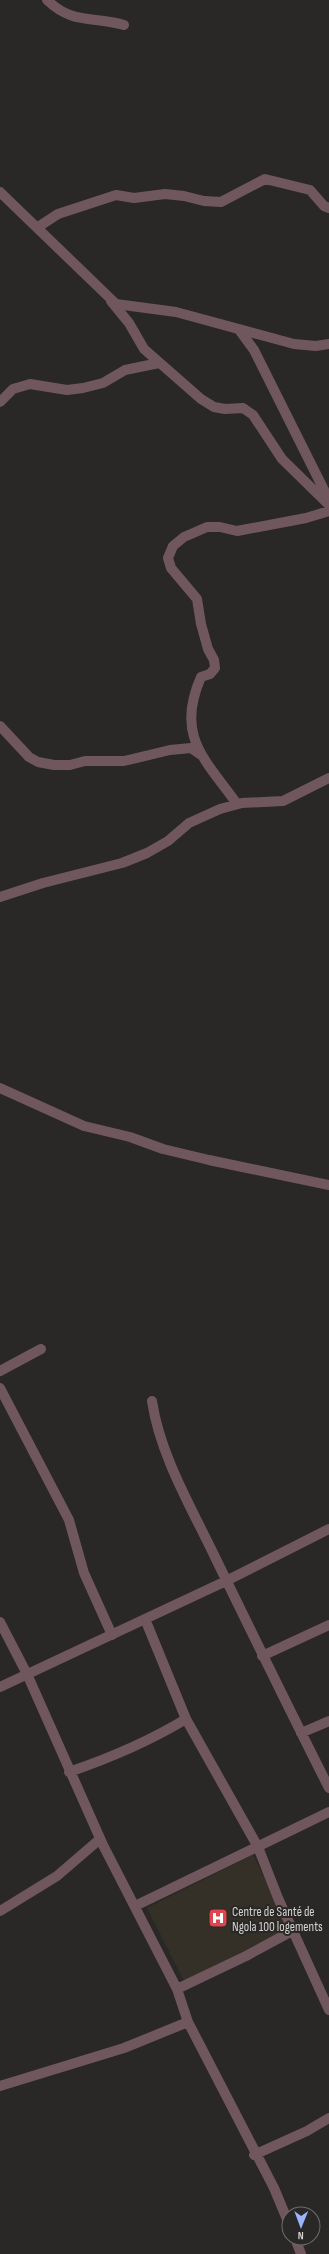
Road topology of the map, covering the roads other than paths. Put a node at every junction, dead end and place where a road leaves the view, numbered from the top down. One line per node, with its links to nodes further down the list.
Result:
1 (47, 0): 2 (street)
2 (124, 25)
3 (0, 192): 5 (street)
4 (329, 208): 5 (street)
5 (38, 227): 6 (street)
6 (111, 300): 7 (street); 9 (street)
7 (240, 331): 8 (street); 11 (street)
8 (329, 344)
9 (159, 363): 10 (street); 12 (street)
10 (0, 402)
11 (329, 500)
12 (329, 505)
13 (329, 511): 15 (street)
14 (0, 726): 15 (street)
15 (202, 756): 17 (street)
16 (329, 778): 17 (street)
17 (237, 804): 18 (street)
18 (0, 897)
19 (0, 1088): 20 (street)
20 (329, 1185)
21 (41, 1349): 22 (street)
22 (0, 1371)
23 (0, 1388): 30 (street)
24 (152, 1401): 26 (street)
25 (329, 1528): 26 (street)
26 (226, 1581): 27 (street); 31 (street)
27 (145, 1618): 30 (street); 34 (street)
28 (0, 1622): 32 (street)
29 (329, 1625): 31 (street)
30 (112, 1635): 32 (street)
31 (262, 1656): 36 (street)
32 (27, 1674): 33 (street); 37 (street)
33 (0, 1687)
34 (186, 1719): 37 (street); 41 (street)
35 (329, 1721): 36 (street)
36 (301, 1733): 38 (street)
37 (69, 1772): 40 (street)
38 (329, 1788)
39 (329, 1812): 41 (street)
40 (100, 1839): 42 (street); 43 (street)
41 (258, 1847): 42 (street); 44 (street)
42 (135, 1906): 45 (street)
43 (0, 1911)
44 (294, 1930): 45 (street); 46 (street)
45 (177, 1989): 47 (street)
46 (329, 2010)
47 (188, 2022): 48 (street); 50 (street)
48 (0, 2086)
49 (329, 2118): 50 (street)
50 (254, 2154): 51 (street)
51 (282, 2206)

